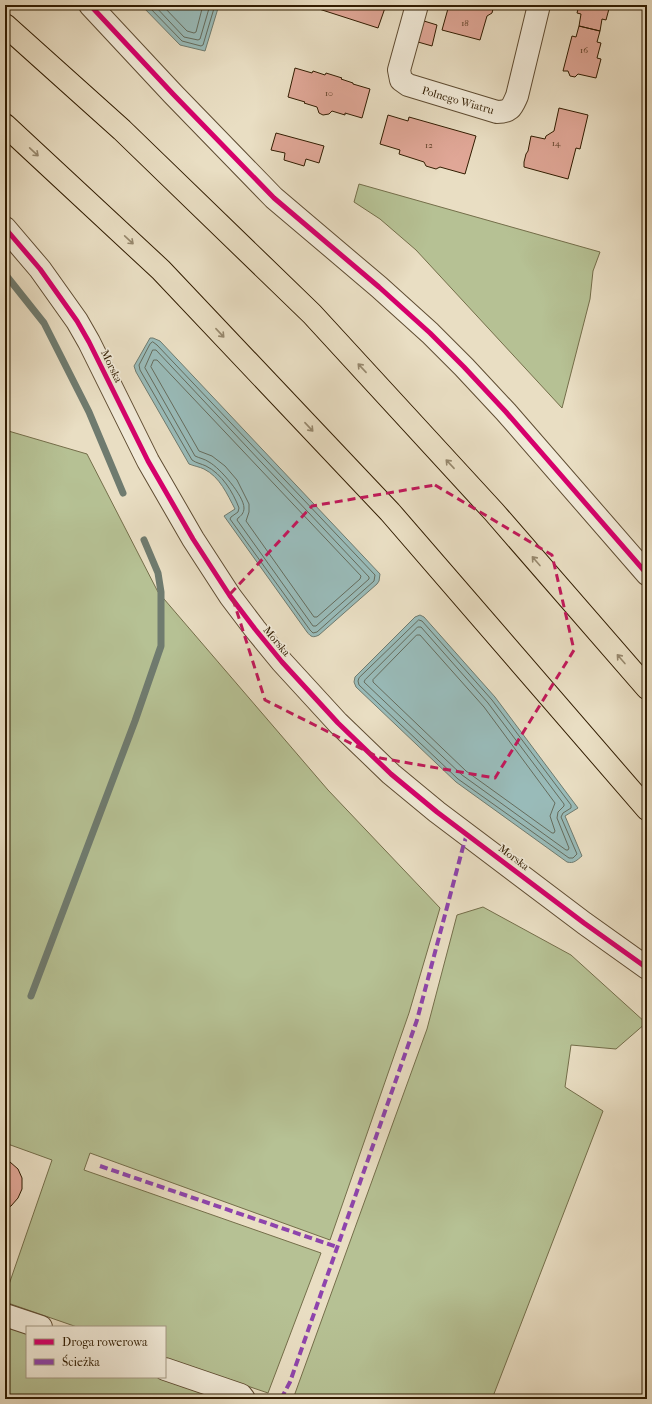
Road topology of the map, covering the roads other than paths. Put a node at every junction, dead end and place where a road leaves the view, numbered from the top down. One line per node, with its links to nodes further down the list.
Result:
1 (90, 5): 7 (street)
2 (417, 5): 3 (street, Polnego Wiatru)
3 (539, 5)
4 (5, 25): 8 (highway, one-way to 4)
5 (5, 125): 9 (highway, one-way to 9)
6 (5, 228): 10 (street, Morska)
7 (647, 574)
8 (647, 688)
9 (647, 809)
10 (647, 968)
11 (5, 1315): 12 (street)
12 (38, 1326)
13 (166, 1369): 14 (street)
14 (244, 1399)

